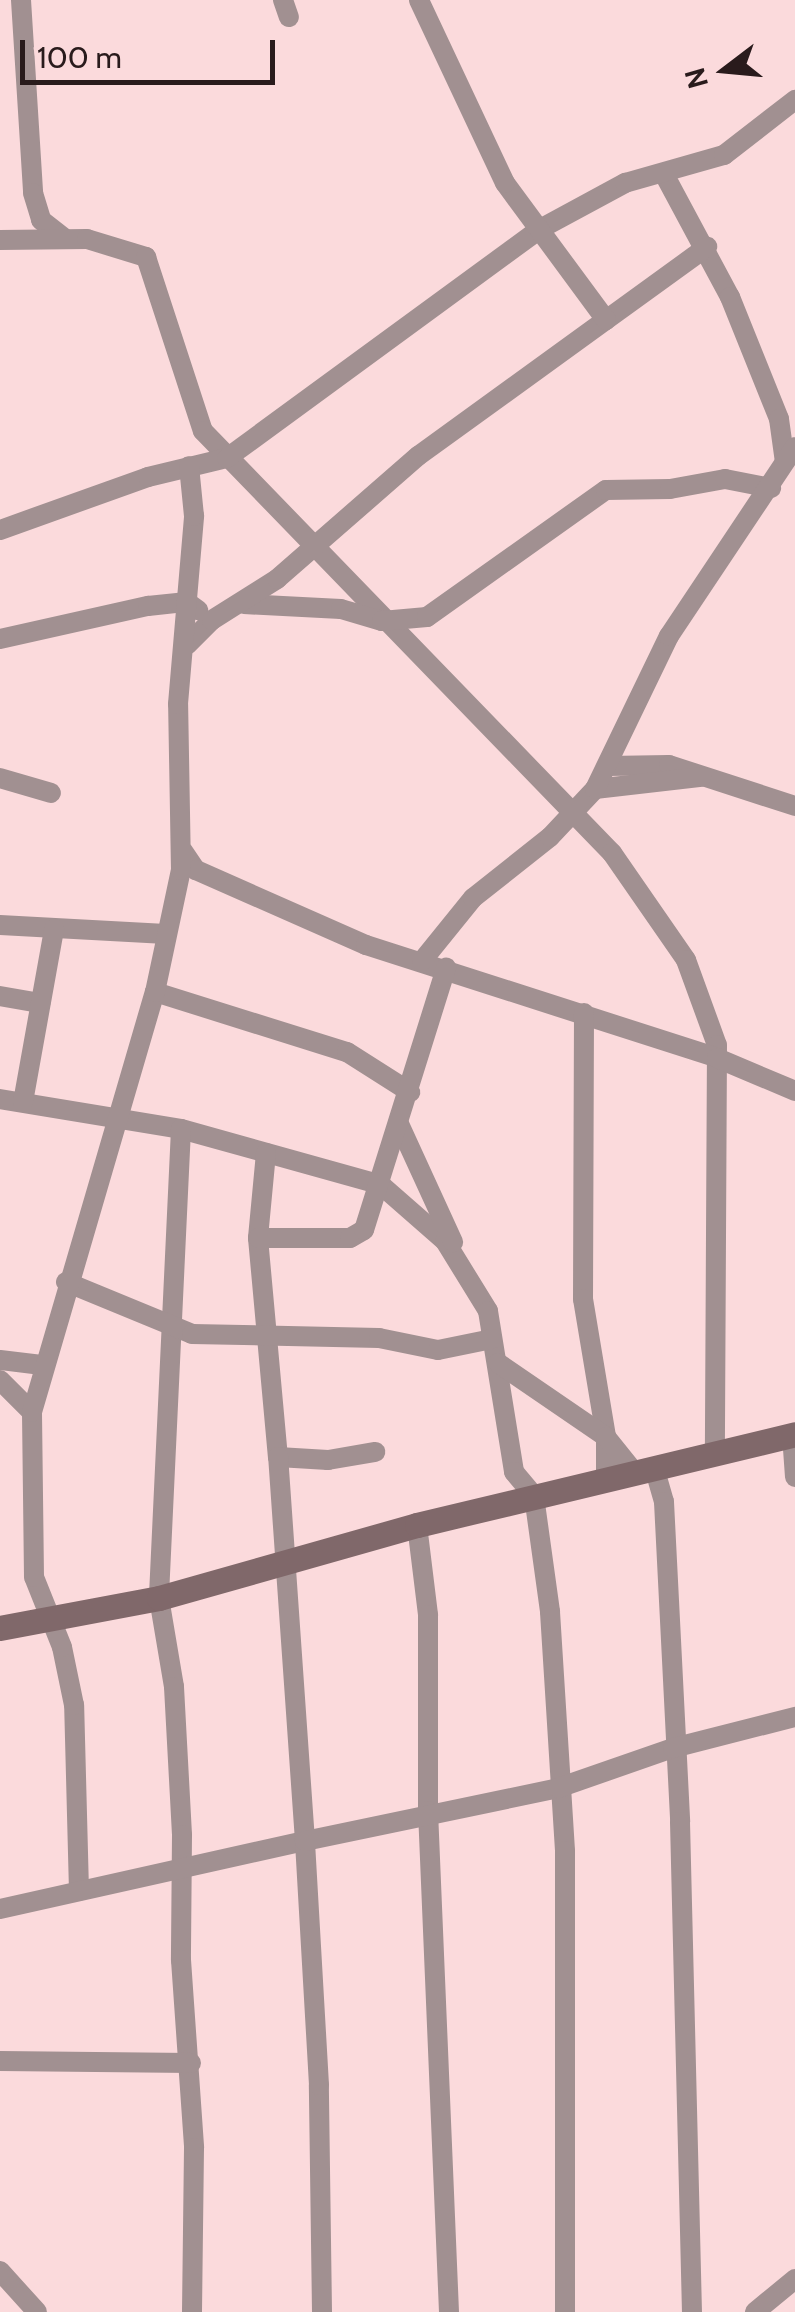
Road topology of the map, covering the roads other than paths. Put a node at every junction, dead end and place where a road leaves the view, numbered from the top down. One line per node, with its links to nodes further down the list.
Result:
1 (21, 0): 6 (street)
2 (419, 0): 5 (street)
3 (795, 100): 4 (street)
4 (664, 174): 5 (street); 8 (street)
5 (540, 230): 9 (street); 11 (street)
6 (64, 238): 7 (street); 11 (street)
7 (0, 240)
8 (707, 247): 9 (street); 10 (street)
9 (606, 320): 15 (street)
10 (790, 455): 13 (street)
11 (226, 458): 12 (street); 15 (street)
12 (190, 466): 14 (street); 16 (street)
13 (771, 488): 19 (street); 22 (street)
14 (0, 530)
15 (312, 548): 17 (street); 19 (street)
16 (187, 602): 18 (street); 20 (street); 21 (street)
17 (244, 604): 18 (street); 19 (street)
18 (212, 620): 21 (street)
19 (382, 621): 30 (street)
20 (0, 639)
21 (187, 645): 31 (street)
22 (622, 738): 23 (street); 24 (street)
23 (641, 762): 24 (street); 25 (street)
24 (608, 766): 27 (street)
25 (713, 776): 27 (street); 29 (street)
26 (0, 778): 28 (street)
27 (595, 789): 30 (street)
28 (50, 793)
29 (795, 806)
30 (574, 815): 37 (street); 43 (street)
31 (182, 851): 32 (street); 33 (street)
32 (196, 870): 33 (street); 37 (street)
33 (178, 884): 36 (street)
34 (0, 925): 35 (street)
35 (54, 929): 36 (street); 41 (street)
36 (166, 934): 39 (street)
37 (422, 961): 38 (street)
38 (446, 968): 42 (street); 45 (street)
39 (155, 992): 45 (street); 48 (street)
40 (0, 996): 41 (street)
41 (40, 1004): 47 (street)
42 (584, 1012): 43 (street); 65 (street)
43 (717, 1058): 44 (street); 67 (street)
44 (795, 1091)
45 (410, 1092): 49 (street)
46 (0, 1099): 47 (street)
47 (23, 1102): 48 (street)
48 (115, 1119): 50 (street); 55 (street)
49 (399, 1124): 52 (street); 54 (street)
50 (181, 1129): 51 (street); 56 (street)
51 (266, 1153): 52 (street); 53 (street)
52 (381, 1186): 53 (street); 54 (street)
53 (258, 1238): 57 (street)
54 (462, 1262): 58 (street)
55 (66, 1282): 56 (street); 61 (street)
56 (168, 1326): 57 (street); 75 (street)
57 (266, 1336): 58 (street); 68 (street)
58 (492, 1340): 60 (street)
59 (0, 1360): 61 (street)
60 (498, 1363): 65 (street); 72 (street)
61 (42, 1365): 63 (street)
62 (0, 1380): 63 (street)
63 (32, 1412): 76 (street)
64 (793, 1434): 67 (street); 70 (street)
65 (606, 1437): 69 (street); 71 (street)
66 (375, 1452): 68 (street)
67 (714, 1453): 69 (street)
68 (278, 1458): 74 (street)
69 (644, 1470): 71 (street); 79 (street)
70 (795, 1477)
71 (606, 1478): 72 (street)
72 (534, 1496): 73 (street); 80 (street)
73 (417, 1525): 74 (street); 81 (street)
74 (288, 1560): 75 (street); 82 (street)
75 (159, 1598): 76 (street); 83 (street)
76 (46, 1616): 77 (street); 84 (street)
77 (0, 1628)
78 (795, 1717): 79 (street)
79 (672, 1748): 80 (street); 96 (street)
80 (558, 1788): 81 (street); 95 (street)
81 (428, 1810): 82 (street); 94 (street)
82 (304, 1841): 83 (street); 93 (street)
83 (183, 1866): 84 (street); 87 (street)
84 (79, 1891): 85 (street)
85 (0, 1909)
86 (0, 2061): 87 (street)
87 (191, 2063): 92 (street)
88 (0, 2271): 91 (street)
89 (795, 2279): 90 (street)
90 (787, 2296): 97 (street)
91 (37, 2312)
92 (192, 2312)
93 (322, 2312)
94 (449, 2312)
95 (565, 2312)
96 (692, 2312)
97 (756, 2312)

